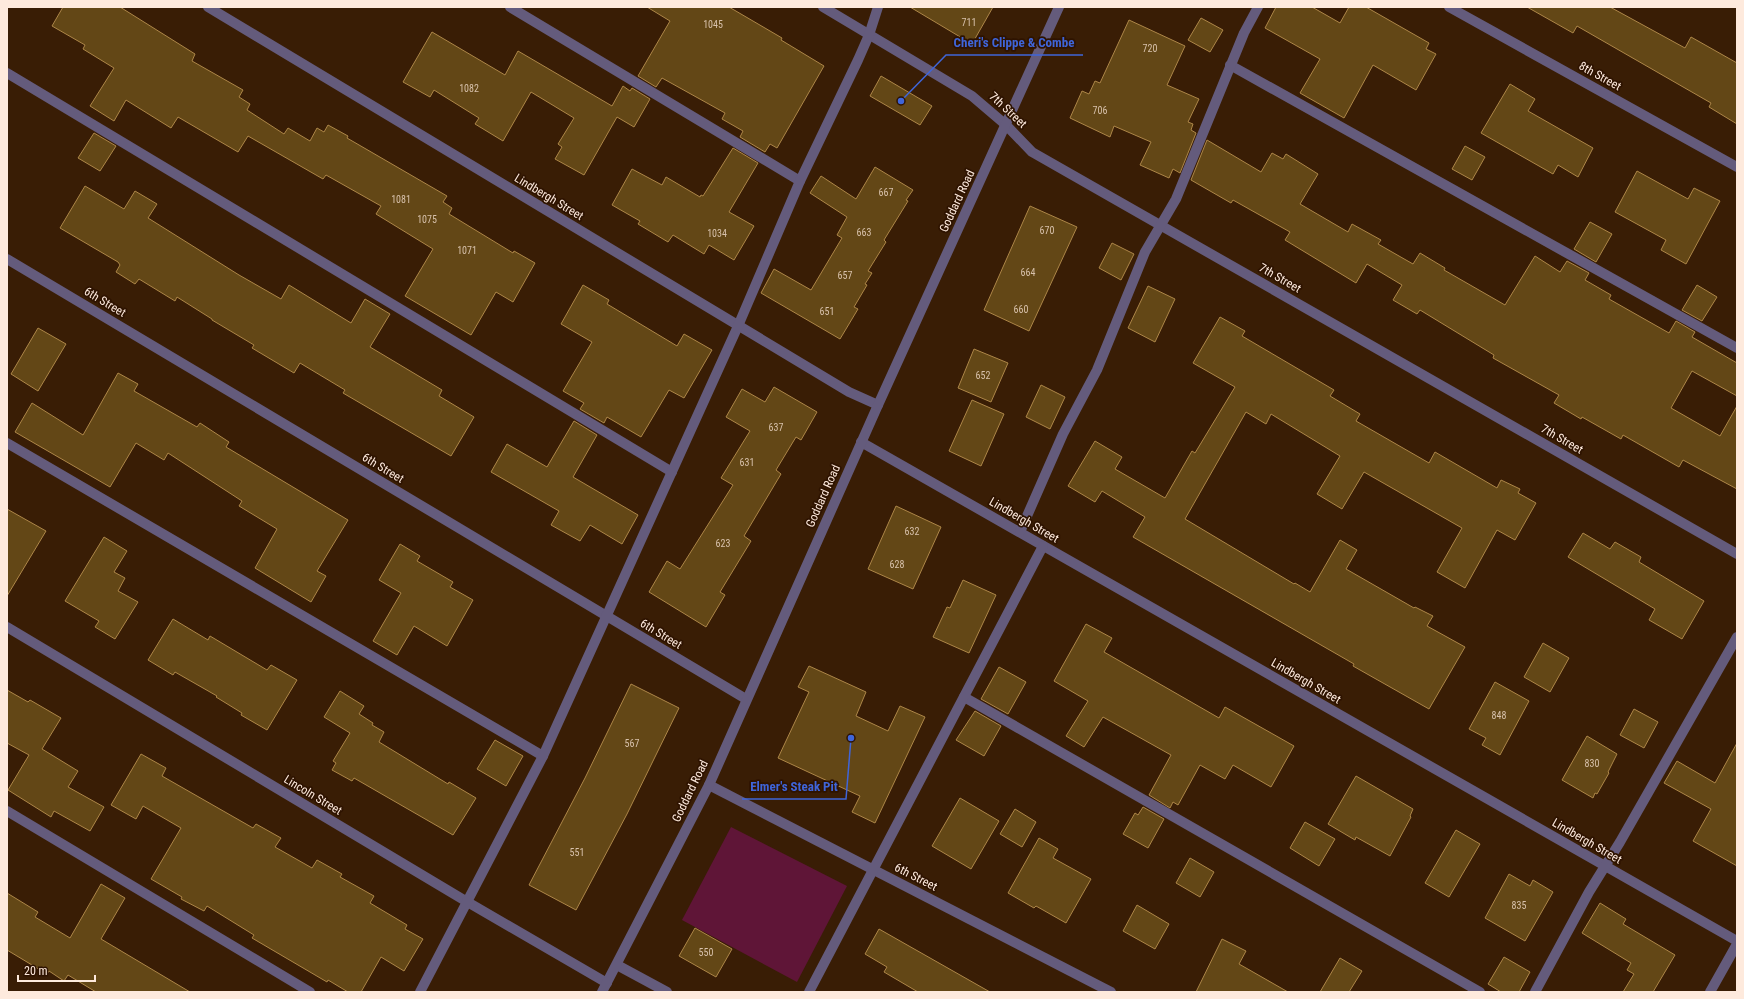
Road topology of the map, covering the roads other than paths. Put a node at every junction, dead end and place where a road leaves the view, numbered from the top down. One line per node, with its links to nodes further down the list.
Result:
1 (208, 7): 16 (street, Lindbergh Street)
2 (510, 7): 13 (street)
3 (823, 7): 8 (street, 7th Street)
4 (878, 7): 8 (street)
5 (1059, 7): 11 (street, Goddard Road)
6 (1258, 7): 9 (street)
7 (1449, 7): 12 (street, 8th Street)
8 (869, 35): 11 (street, 7th Street); 13 (street)
9 (1230, 65): 14 (street); 17 (street)
10 (7, 73): 21 (street)
11 (1006, 125): 14 (street, 7th Street); 18 (street, Goddard Road)
12 (1737, 167)
13 (800, 181): 16 (street)
14 (1161, 225): 22 (street); 24 (street, 7th Street)
15 (7, 259): 25 (street, 6th Street)
16 (738, 326): 18 (street, Lindbergh Street); 21 (street)
17 (1737, 348)
18 (878, 405): 19 (street, Goddard Road)
19 (862, 442): 22 (street, Lindbergh Street); 29 (street, Goddard Road)
20 (7, 443): 30 (street)
21 (672, 472): 25 (street)
22 (1020, 532): 23 (street, Lindbergh Street)
23 (1043, 546): 28 (street); 33 (street, Lindbergh Street)
24 (1737, 554)
25 (606, 616): 29 (street, 6th Street); 30 (street)
26 (7, 627): 35 (street, Lincoln Street)
27 (1737, 636): 33 (street)
28 (964, 697): 34 (street); 44 (street)
29 (746, 699): 31 (street, Goddard Road)
30 (543, 756): 35 (street)
31 (709, 785): 34 (street, 6th Street); 37 (street, Goddard Road)
32 (7, 811): 39 (street)
33 (1605, 866): 36 (street, Lindbergh Street); 45 (street)
34 (874, 870): 42 (street); 43 (street, 6th Street)
35 (468, 902): 38 (street, Lincoln Street); 40 (street)
36 (1737, 943): 46 (street)
37 (617, 965): 38 (street, Goddard Road); 41 (street)
38 (605, 988)
39 (310, 992)
40 (420, 992)
41 (667, 992)
42 (810, 992)
43 (1111, 992)
44 (1480, 992)
45 (1535, 992)
46 (1710, 992)

